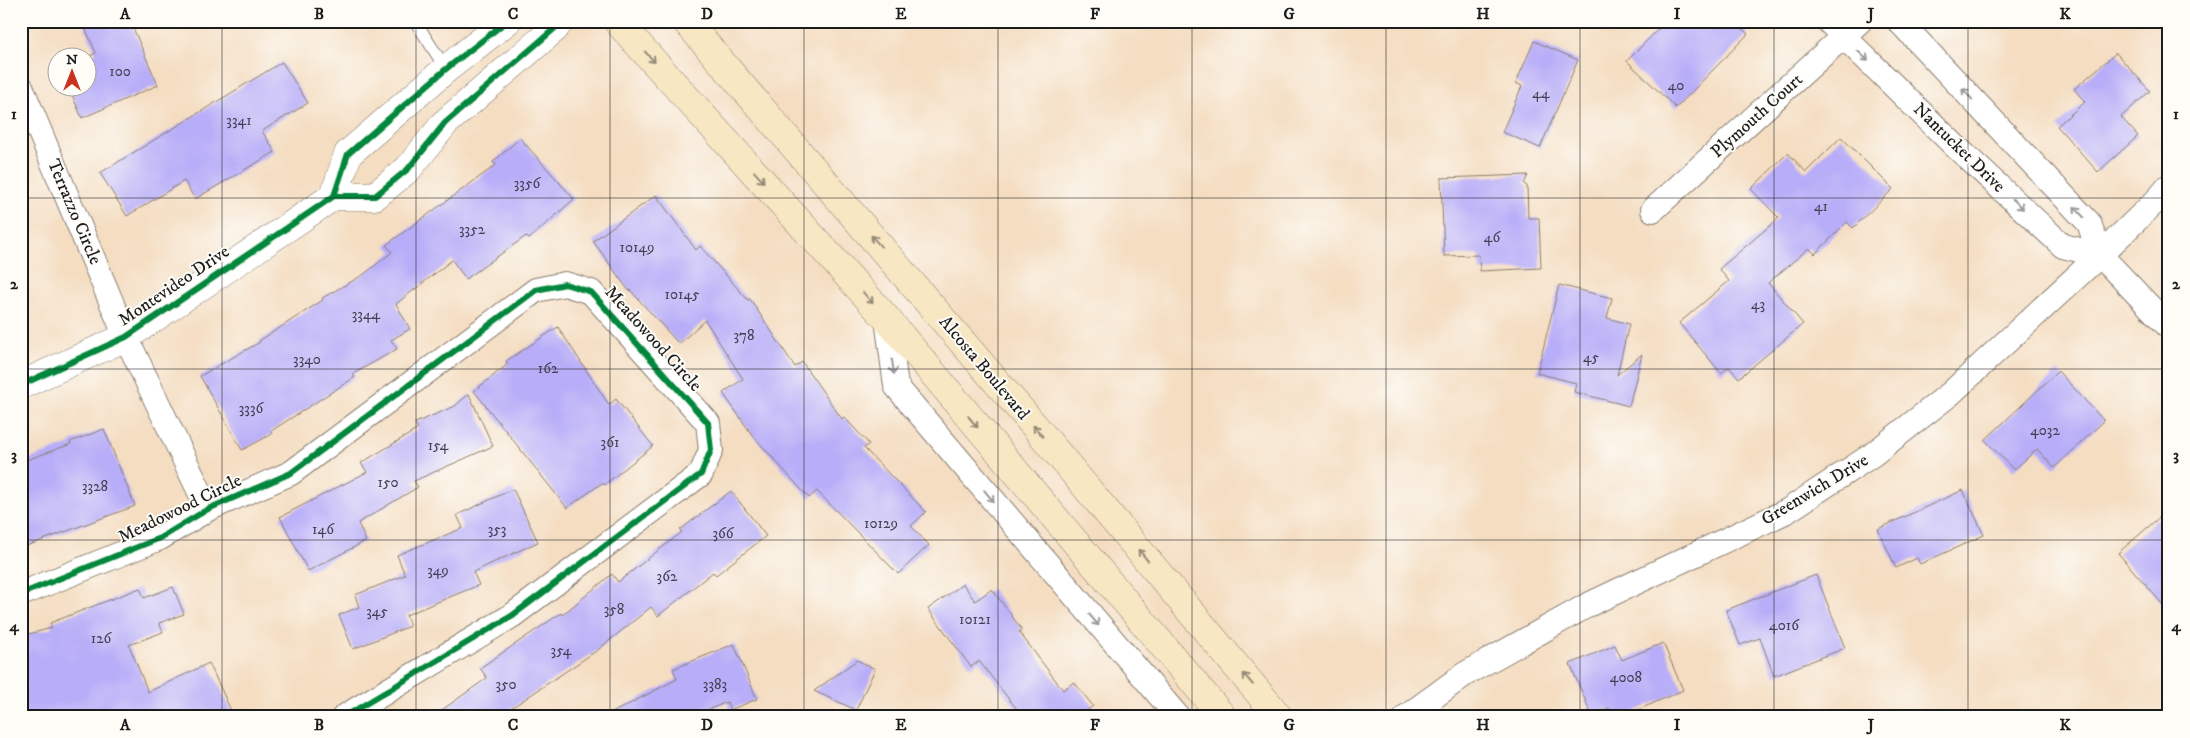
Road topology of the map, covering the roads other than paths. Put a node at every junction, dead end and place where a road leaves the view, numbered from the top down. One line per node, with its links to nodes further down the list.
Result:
1 (415, 21): 8 (lane)
2 (507, 21): 8 (street)
3 (560, 21): 11 (street)
4 (616, 21): 14 (main road, one-way to 14)
5 (686, 21): 23 (main road, Alcosta Boulevard, one-way to 5)
6 (1899, 21): 13 (street, one-way to 6)
7 (1844, 26): 12 (street, Plymouth Court); 13 (street, Nantucket Drive, one-way to 13)
8 (446, 69): 11 (street)
9 (21, 87): 16 (street, Terrazzo Circle)
10 (2169, 186): 13 (street, Greenwich Drive)
11 (334, 196): 16 (street, Montevideo Drive)
12 (1653, 210)
13 (2100, 255): 15 (street); 24 (street, Greenwich Drive)
14 (887, 319): 21 (street, one-way to 21); 22 (main road, one-way to 22)
15 (2169, 327)
16 (126, 337): 17 (street, Montevideo Drive); 18 (street, Meadowood Circle)
17 (21, 385)
18 (208, 510): 19 (street, Meadowood Circle); 20 (street, Meadowood Circle)
19 (21, 594)
20 (344, 717)
21 (1178, 717)
22 (1223, 717)
23 (1279, 717)
24 (1406, 717)

